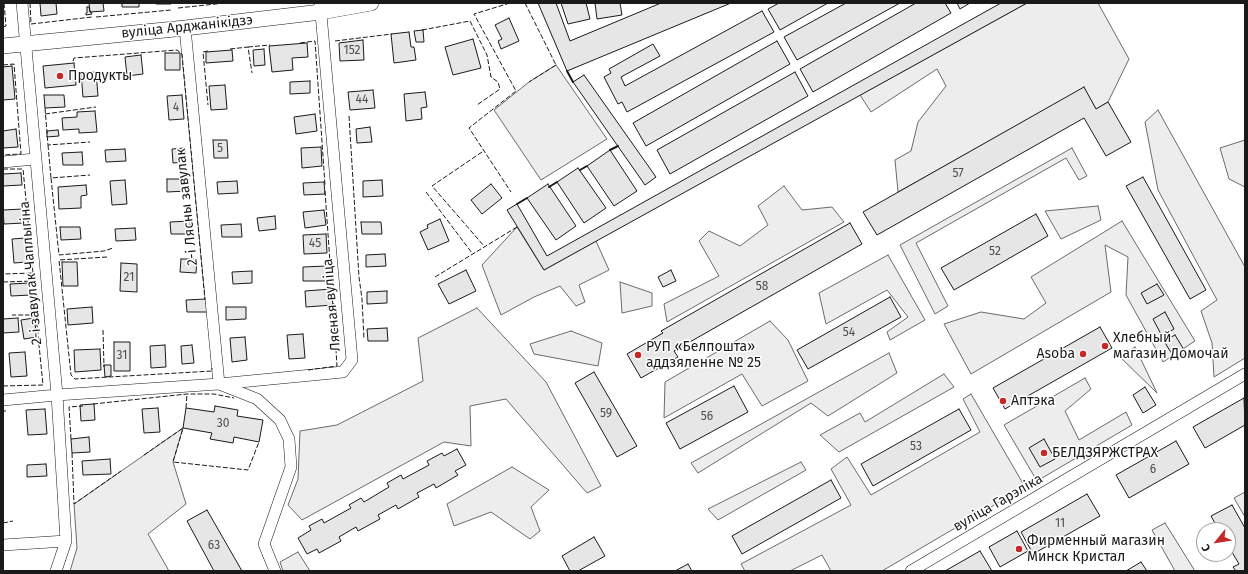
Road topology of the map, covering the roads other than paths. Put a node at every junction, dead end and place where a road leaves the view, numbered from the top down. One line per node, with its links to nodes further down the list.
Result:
1 (22, 3): 5 (street, 2-і завулак Чаплыгіна)
2 (371, 3): 3 (main road, вуліца Арджанікідзэ)
3 (321, 7): 4 (main road, вуліца Арджанікідзэ); 10 (street, Лясная вуліца)
4 (185, 28): 5 (main road, вуліца Арджанікідзэ); 10 (street, 2-і Лясны завулак)
5 (26, 44): 6 (main road, вуліца Арджанікідзэ); 7 (street, 2-і завулак Чаплыгіна)
6 (3, 46)
7 (35, 159): 8 (street); 11 (street, 2-і завулак Чаплыгіна)
8 (3, 162)
9 (1245, 374): 17 (street, вуліца Гарэліка)
10 (219, 384): 11 (street, Лясная вуліца); 16 (street)
11 (57, 394): 12 (street, Лясная вуліца); 13 (street, 2-і завулак Чаплыгіна)
12 (3, 400)
13 (66, 541): 14 (street); 15 (street)
14 (3, 545)
15 (56, 571)
16 (275, 571)
17 (911, 571)

